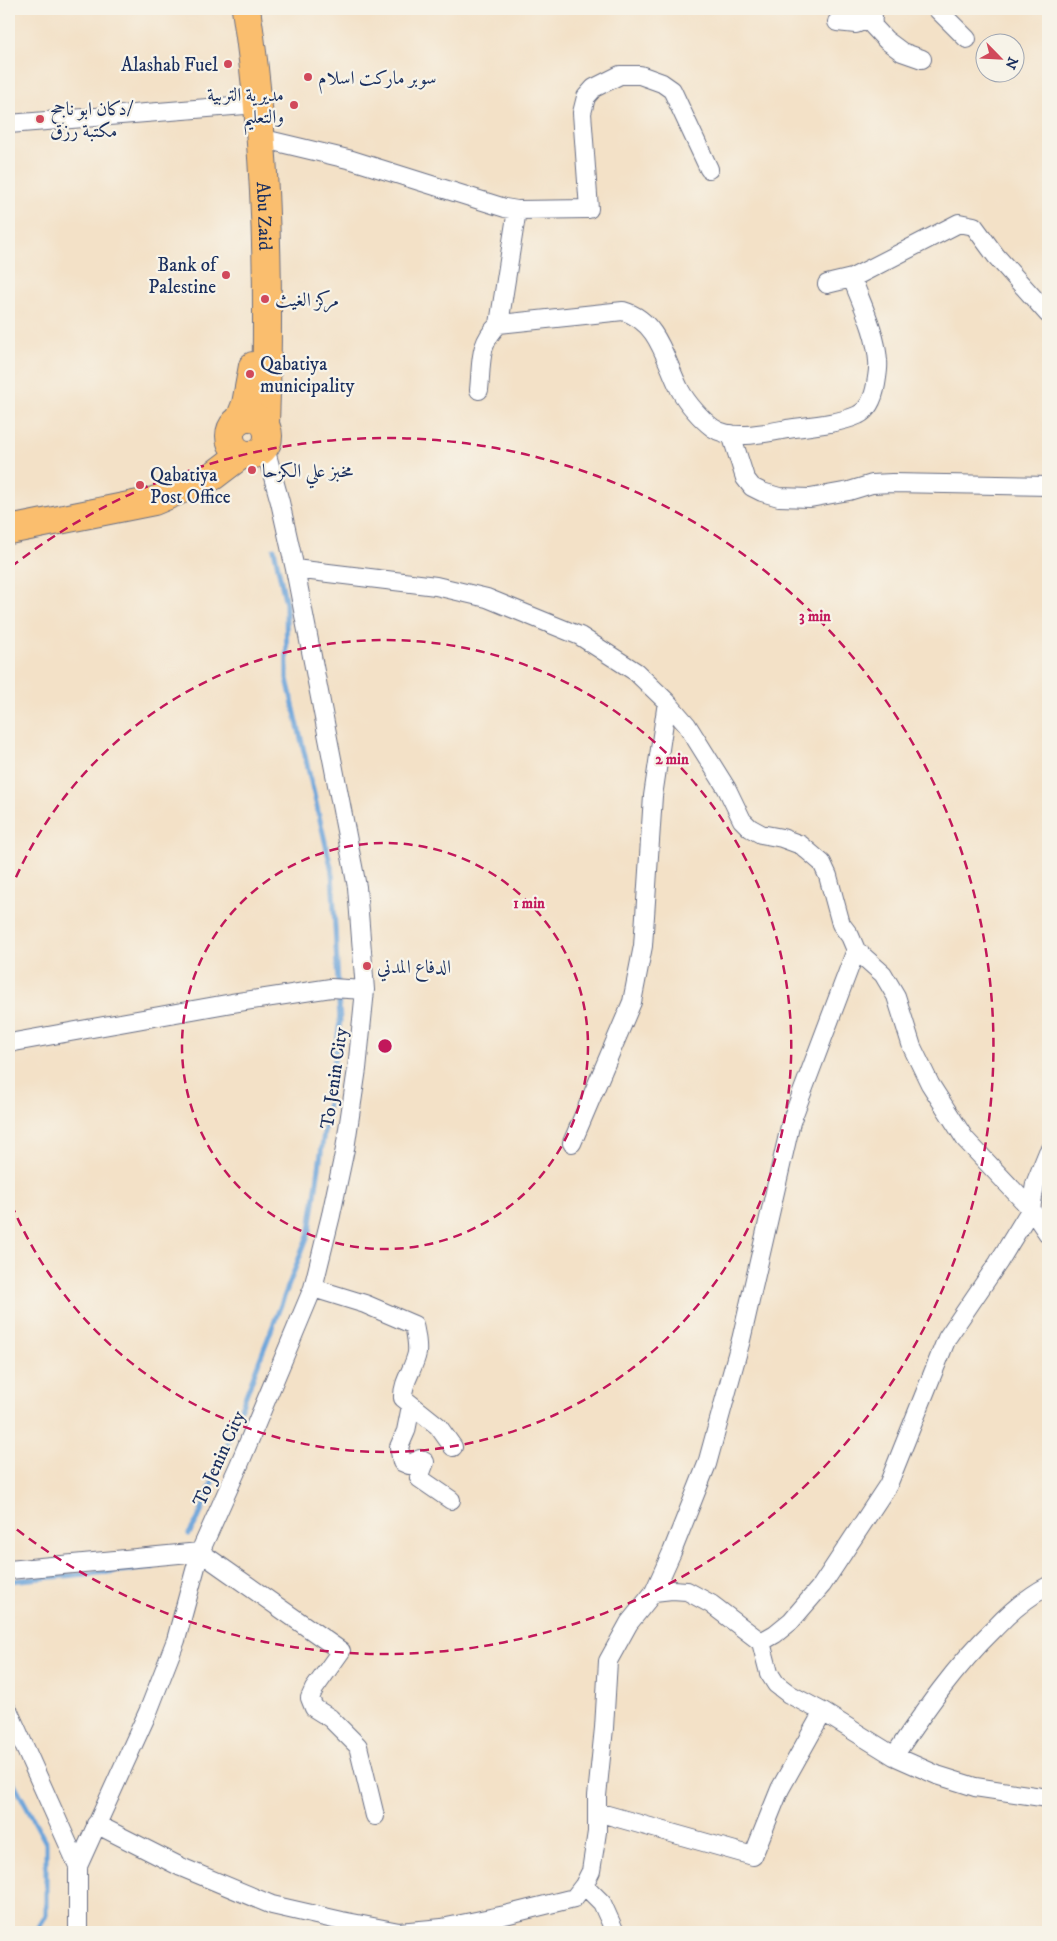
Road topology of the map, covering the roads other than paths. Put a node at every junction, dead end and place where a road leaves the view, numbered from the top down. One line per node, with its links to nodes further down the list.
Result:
1 (229, 9): 8 (main road, Abu Zaid)
2 (246, 9): 10 (main road, Abu Zaid)
3 (937, 9): 6 (street)
4 (872, 13): 5 (street); 7 (street)
5 (837, 22)
6 (967, 38)
7 (922, 59)
8 (245, 105): 9 (street); 19 (main road, Abu Zaid)
9 (9, 124)
10 (260, 138): 12 (street); 19 (main road, Abu Zaid)
11 (709, 168): 12 (street)
12 (517, 210): 16 (street)
13 (852, 278): 14 (street); 15 (street); 18 (street)
14 (827, 284)
15 (1048, 314)
16 (499, 324): 17 (street); 18 (street)
17 (479, 390)
18 (731, 434): 20 (street)
19 (253, 436): 21 (main road); 22 (street, To Jenin City)
20 (1048, 486)
21 (9, 530)
22 (295, 569): 23 (street); 25 (street, To Jenin City)
23 (667, 702): 24 (street); 27 (street)
24 (856, 950): 29 (street); 38 (street)
25 (365, 990): 26 (street); 31 (street, To Jenin City)
26 (9, 1043)
27 (572, 1143)
28 (1048, 1152): 29 (street)
29 (1032, 1209): 30 (street); 39 (street)
30 (1048, 1234)
31 (313, 1288): 32 (street); 35 (street, To Jenin City)
32 (412, 1406): 33 (street); 34 (street)
33 (453, 1447)
34 (450, 1500)
35 (200, 1552): 36 (street); 45 (street); 46 (street, To Jenin City)
36 (9, 1570)
37 (1048, 1586): 42 (street)
38 (654, 1592): 39 (street); 44 (street)
39 (761, 1642): 41 (street)
40 (9, 1712): 47 (street)
41 (823, 1712): 42 (street); 44 (street)
42 (894, 1756): 43 (street)
43 (1048, 1798)
44 (597, 1812): 48 (street)
45 (375, 1816)
46 (96, 1824): 47 (street, To Jenin City); 48 (street)
47 (78, 1866): 49 (street, To Jenin City)
48 (584, 1885): 50 (street)
49 (78, 1932)
50 (615, 1932)

